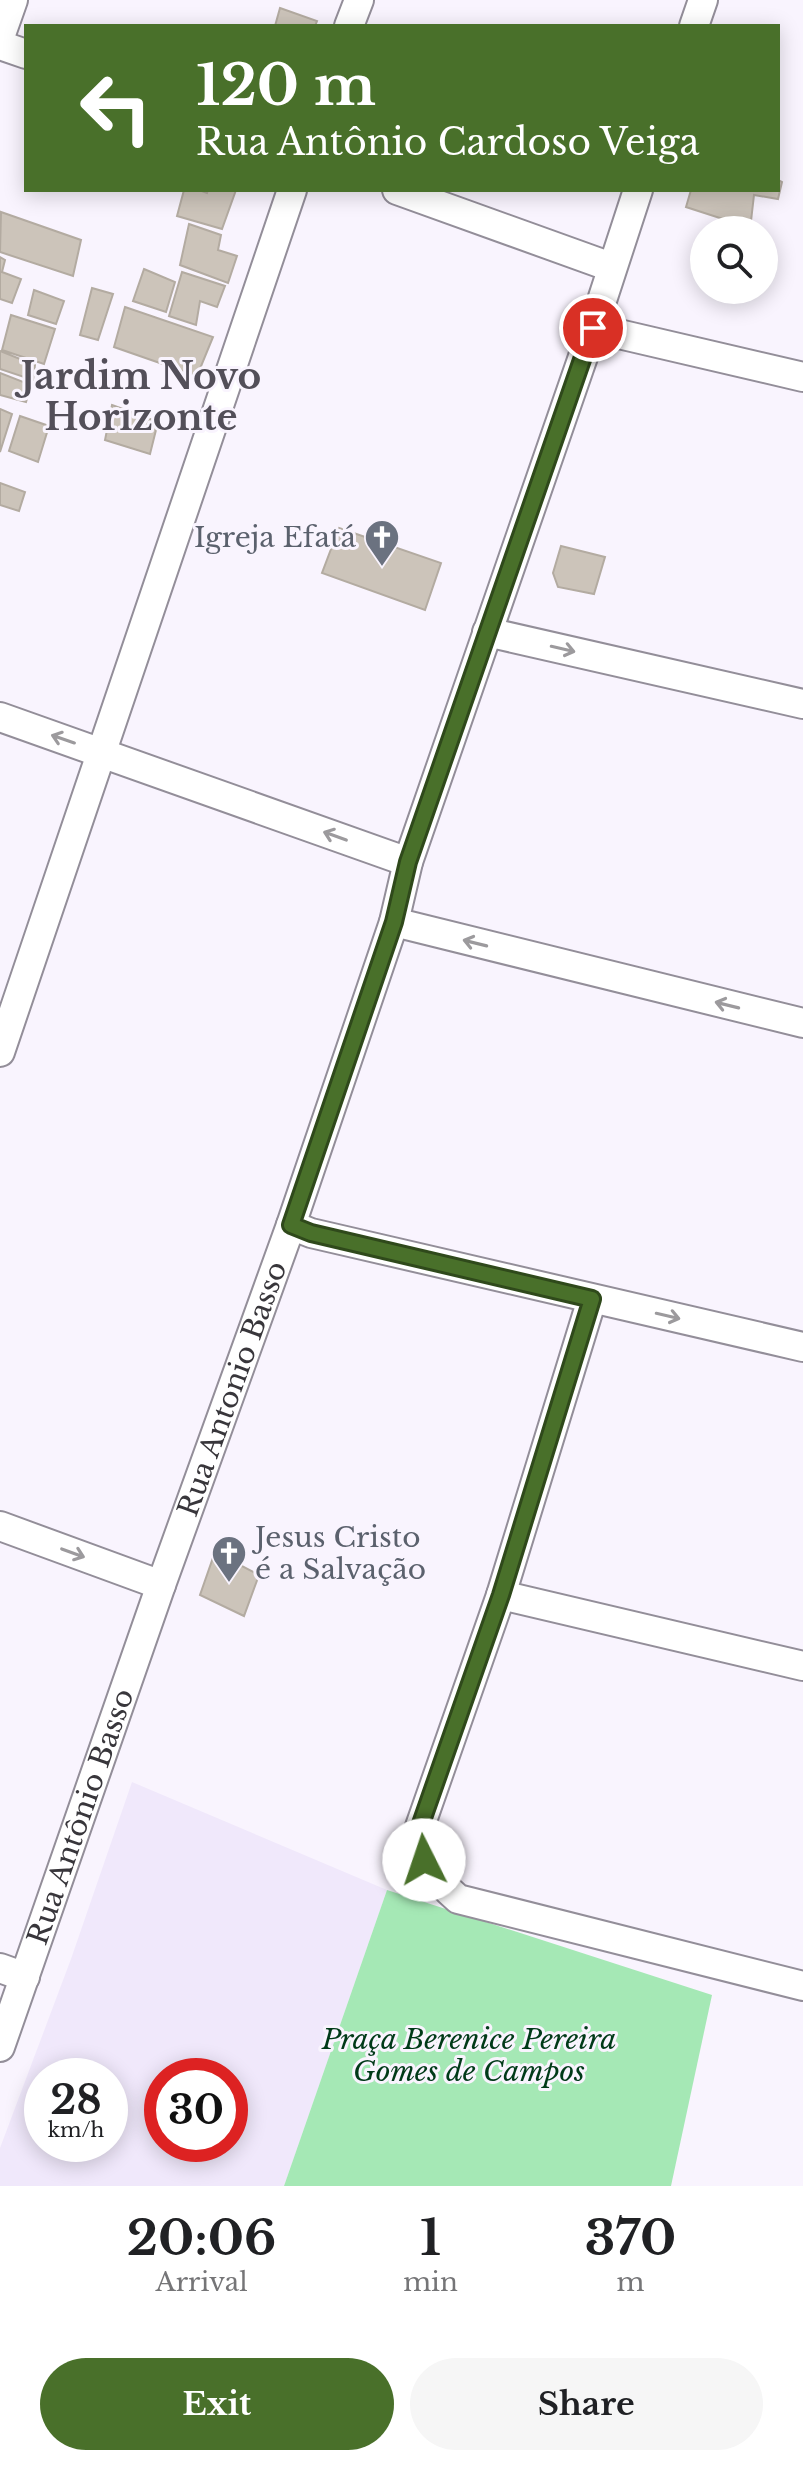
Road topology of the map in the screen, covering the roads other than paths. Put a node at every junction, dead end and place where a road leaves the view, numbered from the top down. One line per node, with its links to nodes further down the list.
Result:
1 (13, 0): 6 (street)
2 (359, 0): 4 (street)
3 (703, 0): 5 (street)
4 (350, 24)
5 (695, 24)
6 (0, 37)
7 (0, 45): 8 (street)
8 (24, 53)
9 (291, 192): 18 (street)
10 (403, 192): 12 (street)
11 (637, 192): 12 (street, Rua Antonio Basso)
12 (611, 267): 13 (street, Rua Antonio Basso)
13 (593, 328): 14 (street); 15 (street, Rua Antonio Basso)
14 (803, 377)
15 (487, 632): 16 (street, one-way to 16); 19 (street, Rua Antonio Basso)
16 (803, 704)
17 (0, 717): 18 (street, one-way to 17)
18 (101, 753): 19 (street, one-way to 18); 22 (street)
19 (408, 862): 20 (street, Rua Antonio Basso)
20 (394, 922): 21 (street, one-way to 20); 23 (street, Rua Antonio Basso)
21 (803, 1023)
22 (0, 1052)
23 (291, 1225): 24 (street); 27 (street, Rua Antonio Basso)
24 (592, 1299): 25 (street, one-way to 25); 28 (street)
25 (803, 1347)
26 (0, 1526): 27 (street, one-way to 27)
27 (161, 1585): 30 (street, Rua Antônio Basso)
28 (501, 1595): 29 (street); 31 (street)
29 (803, 1666)
30 (12, 1972): 32 (street, Rua Antônio Basso)
31 (803, 1986)
32 (0, 2047)

